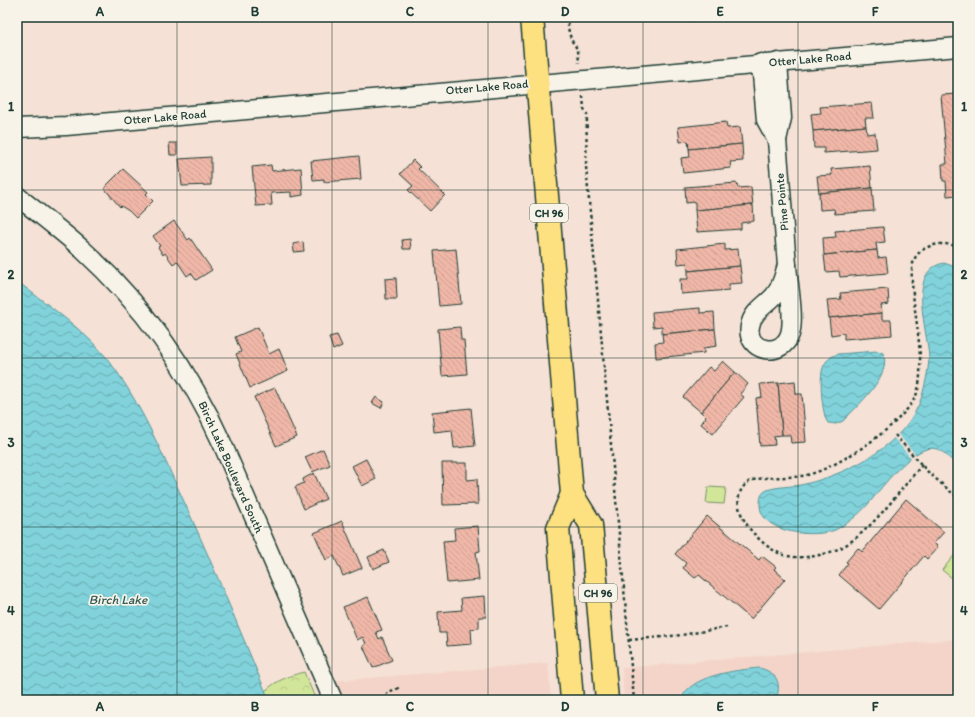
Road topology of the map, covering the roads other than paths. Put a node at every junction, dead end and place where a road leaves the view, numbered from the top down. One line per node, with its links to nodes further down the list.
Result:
1 (532, 17): 5 (main road, CH 96)
2 (958, 46): 3 (street, Otter Lake Road)
3 (778, 62): 4 (street, Otter Lake Road); 7 (street, Pine Pointe)
4 (761, 63): 5 (street, Otter Lake Road); 7 (street, Pine Pointe)
5 (538, 83): 6 (street, Otter Lake Road); 10 (main road, CH 96)
6 (17, 128)
7 (777, 140): 9 (street, Pine Pointe)
8 (17, 196): 11 (street, Birch Lake Boulevard South)
9 (787, 265)
10 (572, 494): 12 (main road, CH 96); 13 (main road, CH 96)
11 (333, 700)
12 (572, 700)
13 (607, 700)

